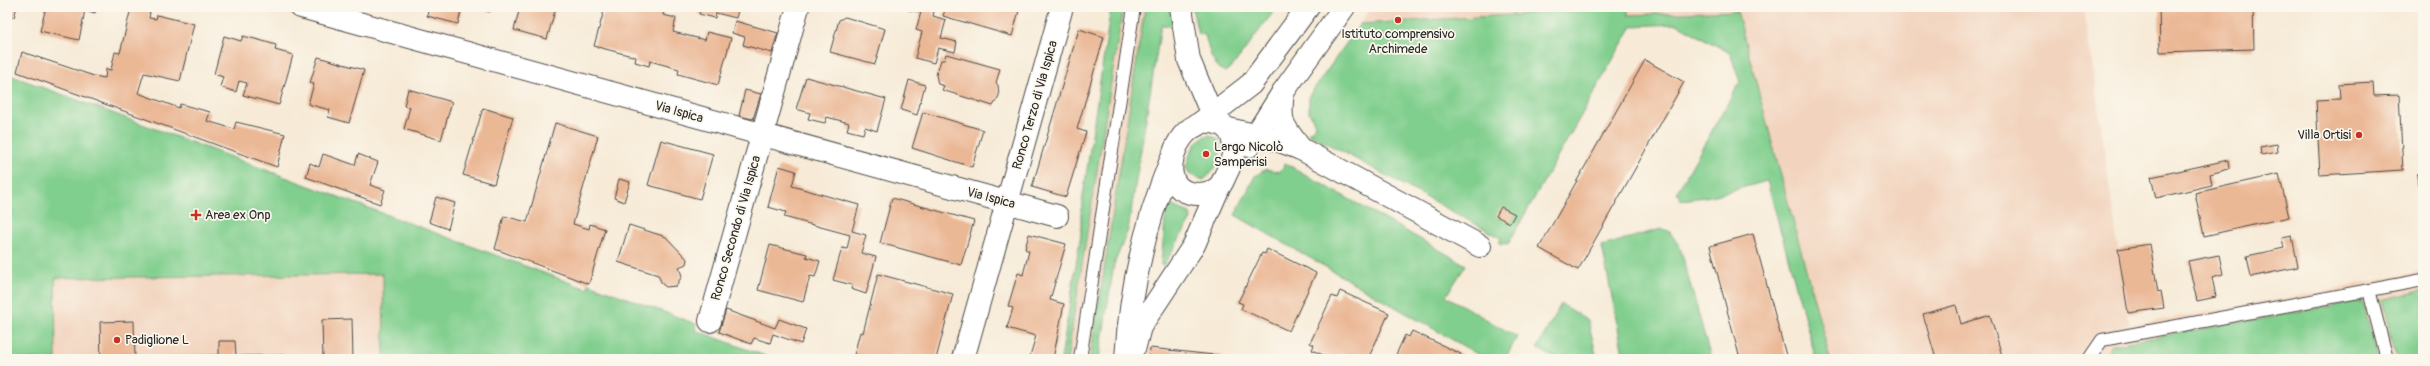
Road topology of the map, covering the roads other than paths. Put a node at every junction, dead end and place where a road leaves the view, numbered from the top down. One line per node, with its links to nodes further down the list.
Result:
1 (301, 7): 10 (street, Via Ispica)
2 (798, 7): 10 (street, Ronco Secondo di Via Ispica)
3 (1062, 7): 15 (street, Ronco Terzo di Via Ispica)
4 (1134, 7): 22 (lane)
5 (1181, 7): 9 (street)
6 (1308, 7): 9 (street)
7 (1344, 7): 8 (street)
8 (1283, 92): 11 (street); 12 (street)
9 (1216, 122): 11 (street); 11 (street); 13 (street)
10 (762, 135): 15 (street, Via Ispica); 20 (street, Ronco Secondo di Via Ispica)
11 (1254, 146): 12 (street); 14 (street)
12 (1301, 149): 17 (street)
13 (1173, 158): 14 (street); 23 (street)
14 (1219, 187): 24 (street)
15 (1007, 203): 16 (street, Via Ispica); 21 (street, Ronco Terzo di Via Ispica)
16 (1057, 216)
17 (1480, 246)
18 (2423, 280): 19 (lane)
19 (2369, 290): 25 (lane); 26 (lane)
20 (710, 321)
21 (963, 359)
22 (1080, 359)
23 (1126, 359)
24 (1131, 359)
25 (2089, 359)
26 (2387, 359)

